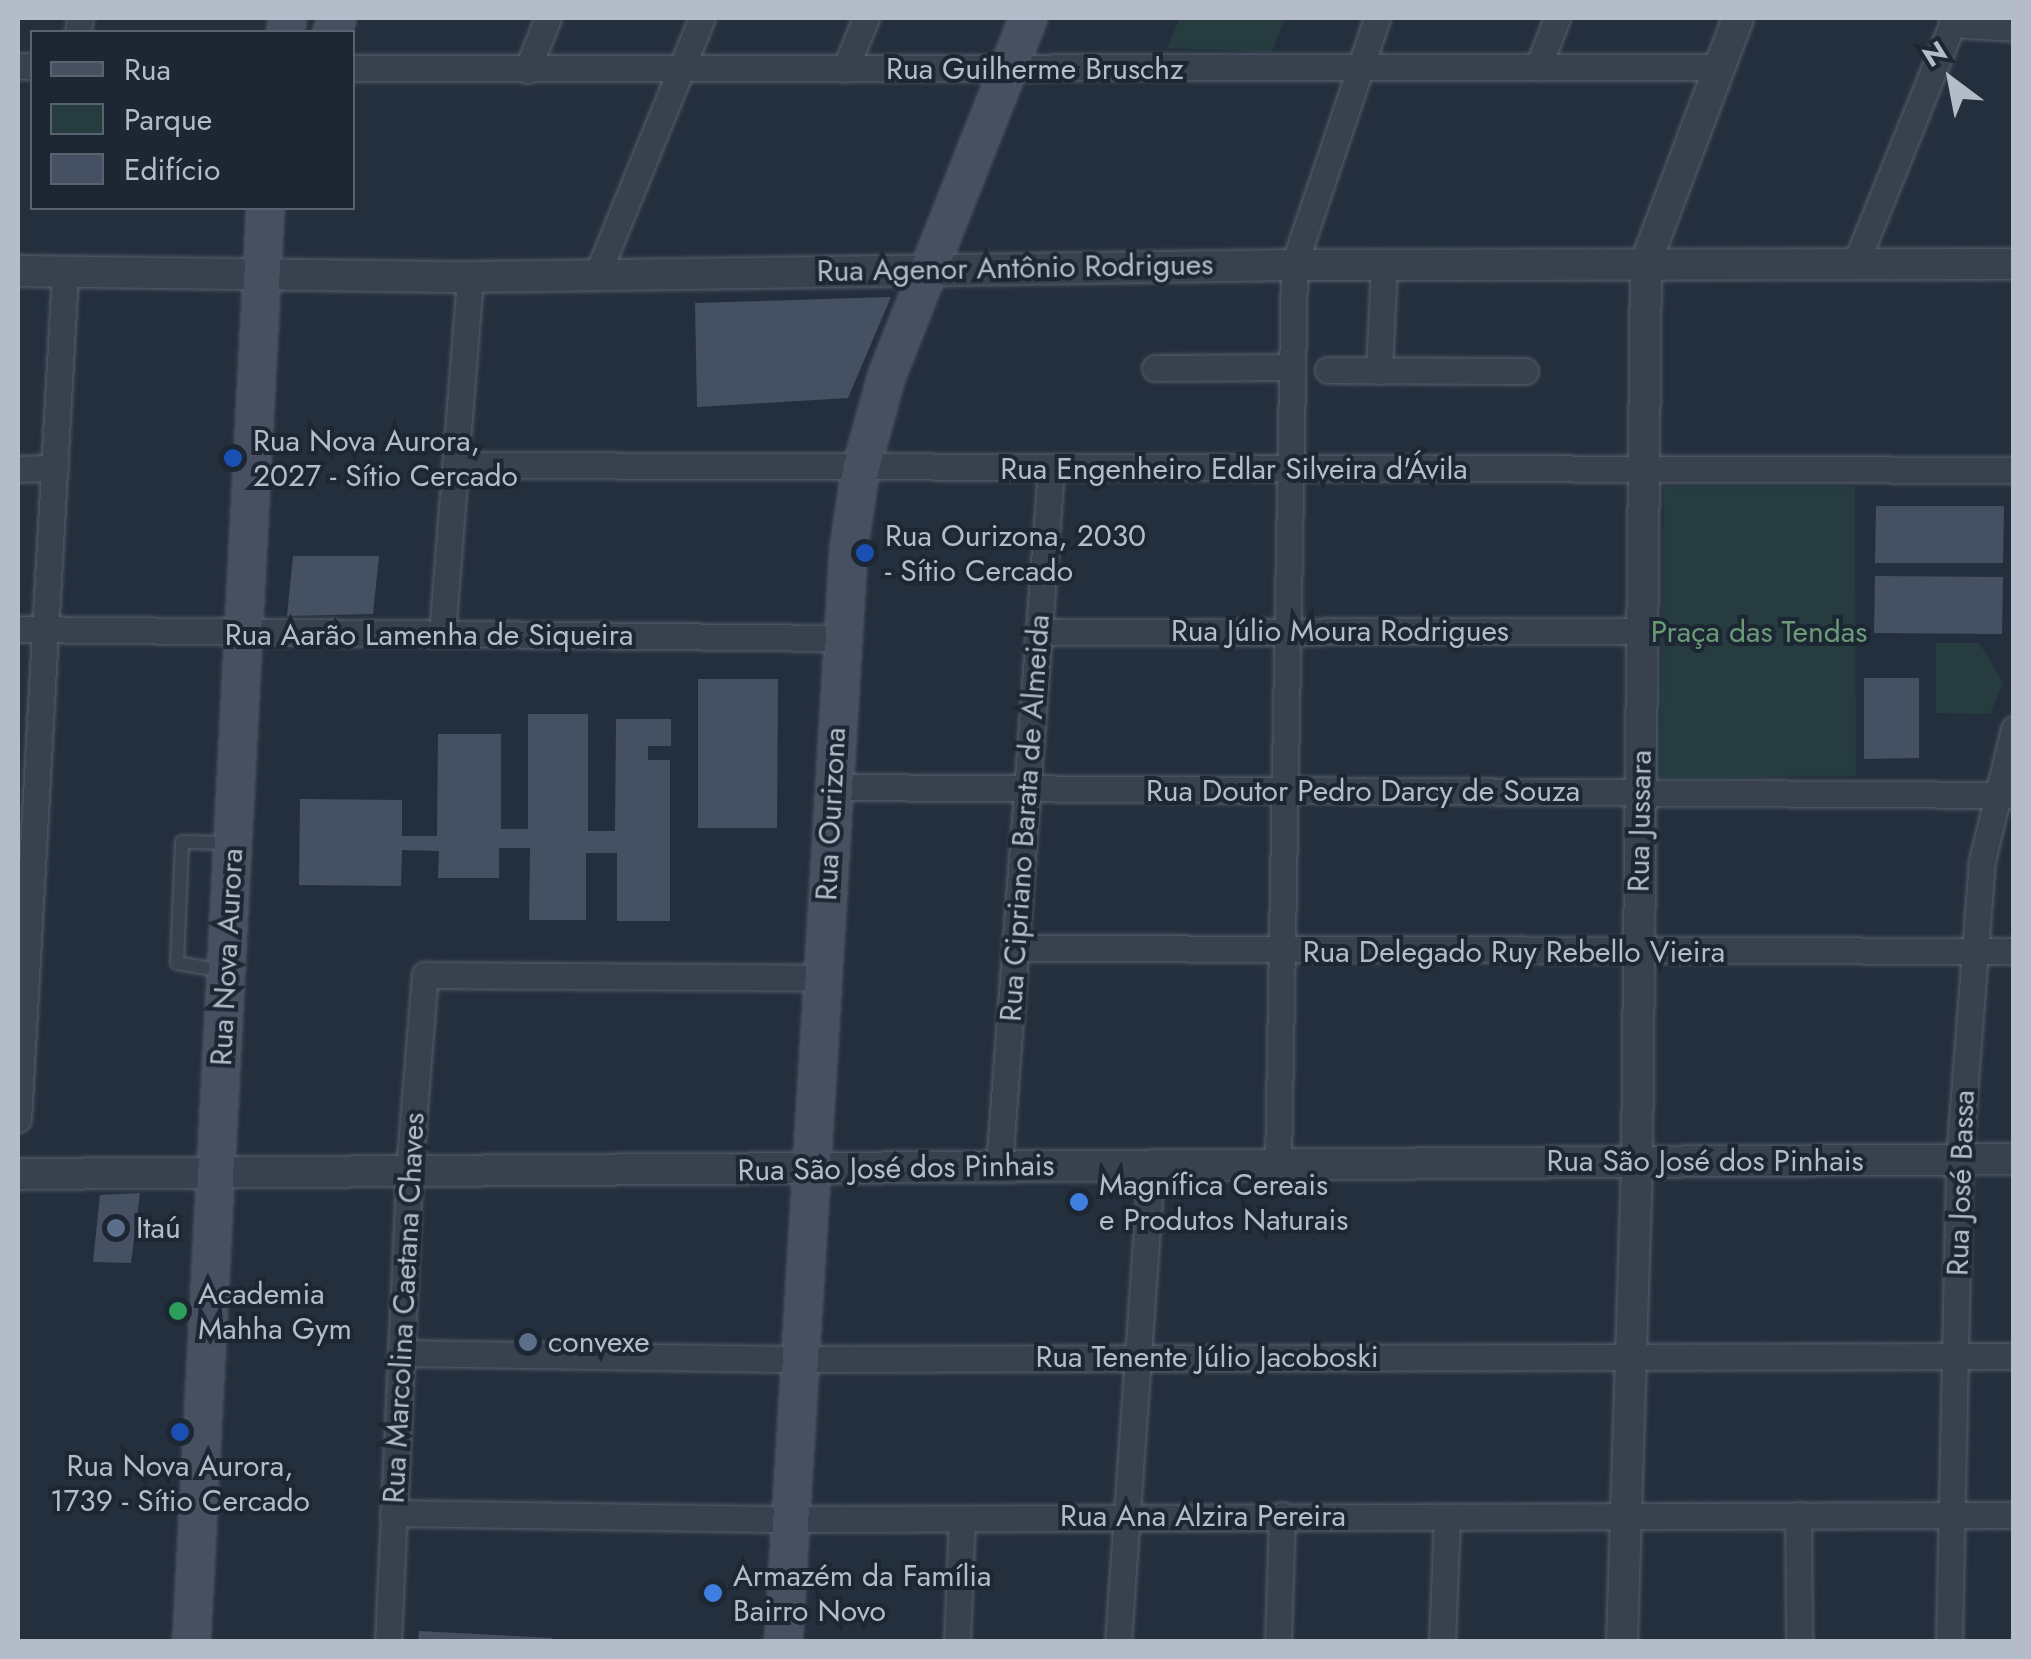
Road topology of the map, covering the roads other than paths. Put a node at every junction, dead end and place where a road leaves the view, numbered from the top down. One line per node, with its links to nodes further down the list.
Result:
1 (548, 18): 16 (street)
2 (702, 18): 17 (street)
3 (866, 18): 14 (street)
4 (1028, 18): 15 (main road, Rua Ourizona)
5 (1377, 18): 13 (street)
6 (1557, 18): 10 (street)
7 (1738, 18): 11 (street, Rua Jussara)
8 (1953, 21): 9 (street); 20 (street)
9 (2014, 28)
10 (1538, 67): 11 (street, Rua Guilherme Bruschz); 13 (street, Rua Guilherme Bruschz)
11 (1718, 67): 21 (street, Rua Jussara)
12 (355, 68): 16 (street, Rua Guilherme Bruschz)
13 (1356, 68): 15 (street, Rua Guilherme Bruschz); 24 (street)
14 (845, 69): 15 (street, Rua Guilherme Bruschz); 17 (street, Rua Guilherme Bruschz)
15 (1007, 69): 25 (main road, Rua Ourizona)
16 (527, 70): 17 (street, Rua Guilherme Bruschz)
17 (681, 70): 29 (street)
18 (265, 210): 28 (main road, Rua Nova Aurora)
19 (275, 210): 28 (main road, Rua Nova Aurora)
20 (1857, 260): 21 (street, Rua Agenor Antônio Rodrigues); 23 (street, Rua Agenor Antônio Rodrigues)
21 (1646, 262): 22 (street, Rua Agenor Antônio Rodrigues); 42 (street, Rua Jussara)
22 (1384, 264): 24 (street, Rua Agenor Antônio Rodrigues); 34 (street)
23 (2014, 264)
24 (1294, 265): 25 (street, Rua Agenor Antônio Rodrigues); 31 (street)
25 (927, 268): 29 (street, Rua Agenor Antônio Rodrigues); 40 (main road, Rua Ourizona)
26 (18, 271): 27 (street, Rua Agenor Antônio Rodrigues)
27 (65, 272): 28 (street, Rua Agenor Antônio Rodrigues); 37 (street)
28 (262, 272): 30 (street, Rua Agenor Antônio Rodrigues); 49 (main road, Rua Nova Aurora)
29 (596, 274): 30 (street, Rua Agenor Antônio Rodrigues)
30 (470, 277): 36 (street)
31 (1292, 367): 32 (street); 41 (street)
32 (1155, 368)
33 (1328, 370): 34 (street)
34 (1379, 370): 35 (street)
35 (1525, 371)
36 (455, 465): 40 (street, Rua Engenheiro Edlar Silveira d'Ávila); 50 (street)
37 (55, 468): 38 (street); 45 (street)
38 (18, 469)
39 (1050, 469): 40 (street, Rua Engenheiro Edlar Silveira d'Ávila); 41 (street, Rua Engenheiro Edlar Silveira d'Ávila); 47 (street, Rua Cipriano Barata de Almeida)
40 (860, 470): 51 (main road, Rua Ourizona)
41 (1290, 470): 42 (street, Rua Engenheiro Edlar Silveira d'Ávila); 48 (street)
42 (1644, 470): 43 (street, Rua Engenheiro Edlar Silveira d'Ávila); 46 (street, Rua Jussara)
43 (2014, 470)
44 (18, 629): 45 (street, Rua Aarão Lamenha de Siqueira)
45 (47, 630): 49 (street, Rua Aarão Lamenha de Siqueira); 66 (street)
46 (1642, 631): 48 (street, Rua Júlio Moura Rodrigues); 55 (street, Rua Jussara)
47 (1038, 632): 48 (street, Rua Júlio Moura Rodrigues); 56 (street, Rua Cipriano Barata de Almeida)
48 (1288, 632): 54 (street)
49 (246, 634): 50 (street, Rua Aarão Lamenha de Siqueira); 58 (main road, Rua Nova Aurora)
50 (442, 634): 51 (street, Rua Aarão Lamenha de Siqueira)
51 (840, 638): 53 (main road, Rua Ourizona)
52 (2014, 729): 57 (street, Rua José Bassa)
53 (834, 788): 56 (street, Rua Doutor Pedro Darcy de Souza); 65 (main road, Rua Ourizona)
54 (1285, 791): 55 (street, Rua Doutor Pedro Darcy de Souza); 56 (street, Rua Doutor Pedro Darcy de Souza); 62 (street)
55 (1641, 791): 57 (street, Rua Doutor Pedro Darcy de Souza); 63 (street, Rua Jussara)
56 (1027, 792): 59 (street, Rua Cipriano Barata de Almeida)
57 (2004, 795): 60 (street, Rua José Bassa)
58 (234, 842): 64 (main road, Rua Nova Aurora); 64 (lane)
59 (1016, 948): 62 (street, Rua Delegado Ruy Rebello Vieira); 72 (street, Rua Cipriano Barata de Almeida)
60 (1975, 951): 61 (street, Rua Delegado Ruy Rebello Vieira); 63 (street, Rua Delegado Ruy Rebello Vieira); 69 (street, Rua José Bassa)
61 (2014, 951)
62 (1282, 952): 63 (street, Rua Delegado Ruy Rebello Vieira); 71 (street)
63 (1639, 952): 70 (street, Rua Jussara)
64 (226, 972): 76 (main road, Rua Nova Aurora)
65 (820, 978): 74 (main road, Rua Ourizona); 75 (street, Rua Marcolina Caetana Chaves)
66 (20, 995): 67 (street)
67 (18, 1119)
68 (2014, 1159): 69 (street, Rua São José dos Pinhais)
69 (1959, 1160): 70 (street, Rua São José dos Pinhais); 80 (street, Rua José Bassa)
70 (1638, 1162): 71 (street, Rua São José dos Pinhais); 79 (street, Rua Jussara)
71 (1278, 1165): 73 (street, Rua São José dos Pinhais)
72 (1000, 1166): 73 (street, Rua São José dos Pinhais); 74 (street, Rua São José dos Pinhais)
73 (1151, 1166): 82 (street)
74 (814, 1169): 75 (street, Rua São José dos Pinhais); 83 (main road, Rua Ourizona)
75 (408, 1172): 76 (street, Rua São José dos Pinhais); 78 (street, Rua Marcolina Caetana Chaves)
76 (214, 1173): 77 (street, Rua São José dos Pinhais); 94 (main road, Rua Nova Aurora)
77 (18, 1174)
78 (400, 1353): 83 (street, Rua Tenente Júlio Jacoboski); 84 (street, Rua Marcolina Caetana Chaves)
79 (1631, 1355): 80 (street, Rua Tenente Júlio Jacoboski); 82 (street, Rua Tenente Júlio Jacoboski); 89 (street, Rua Jussara)
80 (1955, 1356): 81 (street, Rua Tenente Júlio Jacoboski); 87 (street, Rua José Bassa)
81 (2014, 1356)
82 (1141, 1357): 83 (street, Rua Tenente Júlio Jacoboski); 90 (street)
83 (800, 1359): 93 (main road, Rua Ourizona)
84 (394, 1513): 93 (street, Rua Ana Alzira Pereira); 95 (street, Rua Marcolina Caetana Chaves)
85 (1282, 1514): 90 (street, Rua Ana Alzira Pereira); 91 (street, Rua Ana Alzira Pereira); 99 (street)
86 (1798, 1514): 87 (street, Rua Ana Alzira Pereira); 89 (street, Rua Ana Alzira Pereira); 102 (street)
87 (1952, 1514): 88 (street, Rua Ana Alzira Pereira); 103 (street, Rua José Bassa)
88 (2014, 1514)
89 (1626, 1515): 91 (street, Rua Ana Alzira Pereira); 101 (street, Rua Jussara)
90 (1127, 1516): 92 (street, Rua Ana Alzira Pereira); 98 (street)
91 (1446, 1517): 100 (street)
92 (962, 1518): 93 (street, Rua Ana Alzira Pereira); 97 (street)
93 (788, 1519): 96 (main road, Rua Ourizona)
94 (190, 1642)
95 (388, 1642)
96 (784, 1642)
97 (956, 1642)
98 (1118, 1642)
99 (1278, 1642)
100 (1442, 1642)
101 (1622, 1642)
102 (1799, 1642)
103 (1950, 1642)

